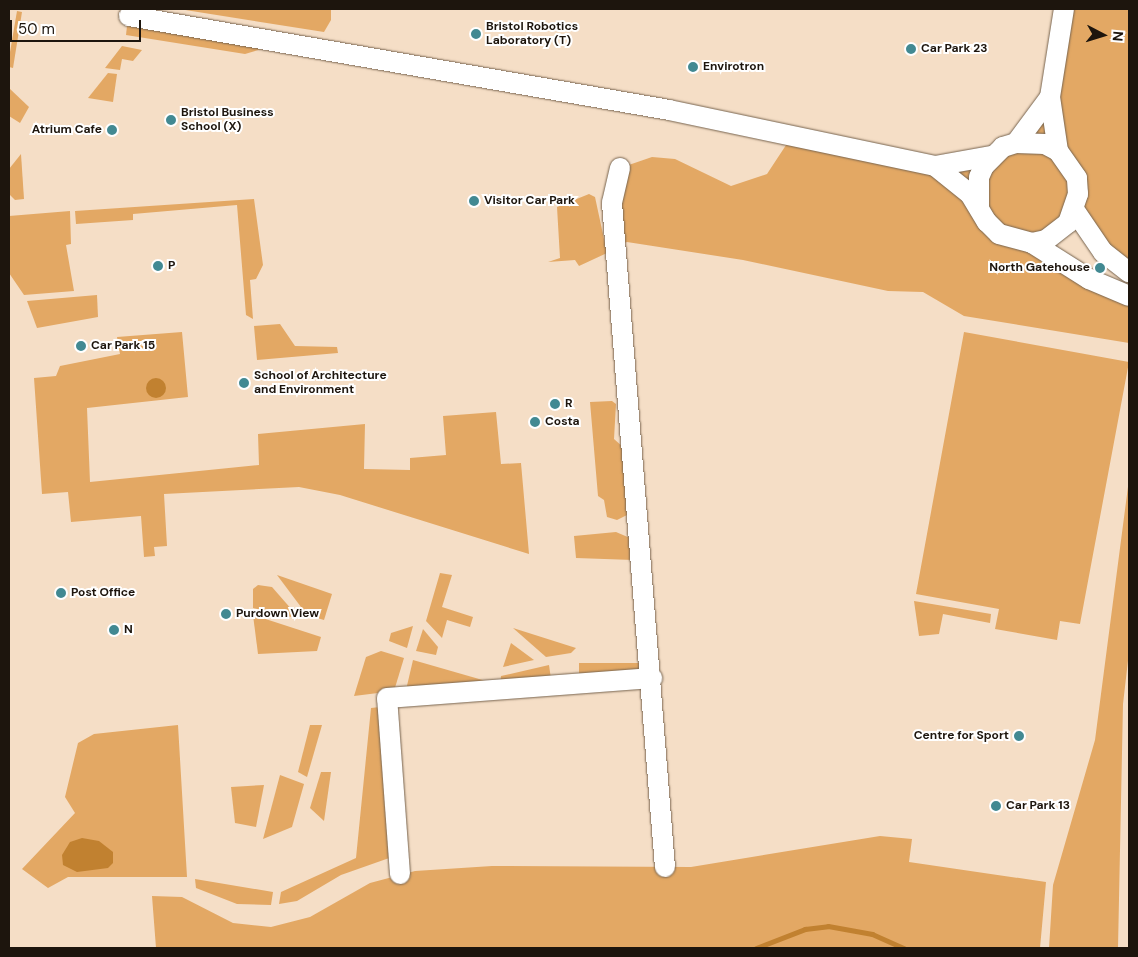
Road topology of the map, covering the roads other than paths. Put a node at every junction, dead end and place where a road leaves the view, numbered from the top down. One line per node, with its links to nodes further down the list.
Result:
1 (1064, 9): 3 (street)
2 (129, 16): 7 (street)
3 (1050, 97): 4 (street); 5 (street)
4 (1016, 142): 5 (street); 6 (street)
5 (1058, 151): 10 (street)
6 (992, 156): 7 (street); 9 (street)
7 (936, 166): 9 (street)
8 (620, 168): 14 (street)
9 (979, 207): 11 (street)
10 (1075, 211): 11 (street); 12 (street)
11 (1032, 242): 13 (street)
12 (1129, 272)
13 (1129, 296)
14 (652, 678): 15 (street); 16 (street)
15 (665, 867)
16 (400, 874)

